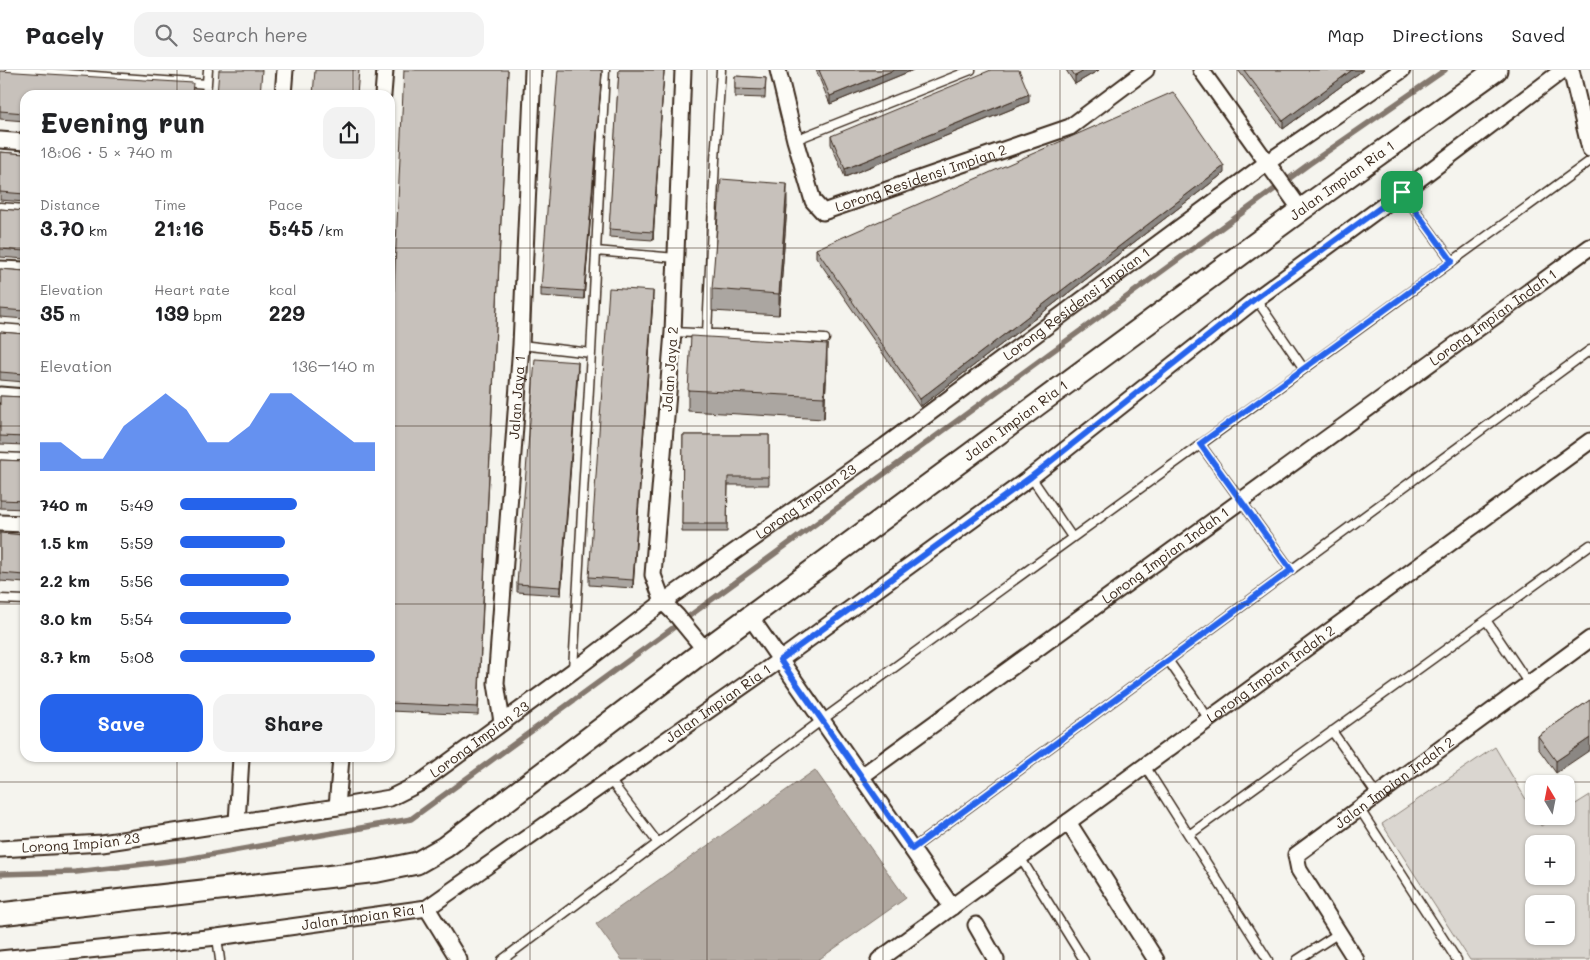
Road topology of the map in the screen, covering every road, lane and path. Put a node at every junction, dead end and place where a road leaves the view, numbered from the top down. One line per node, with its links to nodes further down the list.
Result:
1 (10, 70): 17 (lane)
2 (208, 70): 17 (lane)
3 (285, 70): 19 (street)
4 (385, 70): 20 (street)
5 (533, 70): 43 (street, Jalan Jaya 1)
6 (605, 70): 32 (lane)
7 (683, 70): 33 (street, Jalan Jaya 2)
8 (722, 70): 41 (lane)
9 (778, 70): 22 (street, Lorong Residensi Impian 2)
10 (971, 70): 22 (lane)
11 (1146, 70): 22 (street, Lorong Residensi Impian 2)
12 (1201, 70): 26 (street)
13 (1402, 70): 26 (street, Lorong Residensi Impian 1)
14 (1496, 70): 28 (street, Jalan Impian Ria 1)
15 (1562, 70): 27 (street, Jalan Impian Ria 1)
16 (1571, 70): 24 (street)
17 (207, 84): 18 (lane)
18 (206, 90)
19 (283, 90)
20 (383, 90)
21 (0, 140): 23 (street)
22 (795, 140)
23 (20, 142)
24 (1590, 149)
25 (1590, 161): 34 (lane)
26 (1272, 167): 28 (street); 51 (street, Lorong Residensi Impian 1)
27 (1402, 192): 34 (lane); 37 (street, Jalan Impian Ria 1)
28 (1295, 201): 64 (street, Jalan Impian Ria 1)
29 (0, 207): 30 (lane)
30 (20, 209)
31 (1590, 248): 55 (street, Lorong Impian Indah 1)
32 (596, 251): 33 (lane); 45 (lane)
33 (676, 258): 40 (street, Jalan Jaya 2)
34 (1452, 261): 46 (lane)
35 (0, 269): 36 (street)
36 (20, 270)
37 (1256, 298): 46 (lane); 54 (street, Jalan Impian Ria 1)
38 (0, 328): 39 (lane)
39 (20, 330)
40 (673, 332): 41 (lane); 63 (street, Jalan Jaya 2)
41 (707, 333): 42 (lane)
42 (825, 339)
43 (521, 345): 45 (lane); 74 (street, Jalan Jaya 1)
44 (1590, 350): 60 (lane)
45 (591, 353): 70 (lane)
46 (1304, 369): 50 (lane)
47 (0, 395): 48 (street)
48 (20, 397)
49 (1590, 442): 72 (street, Lorong Impian Indah 2)
50 (1200, 444): 55 (lane); 58 (lane)
51 (885, 446): 63 (street, Lorong Impian 23)
52 (0, 457): 53 (lane)
53 (20, 458)
54 (1031, 477): 58 (lane); 68 (street, Jalan Impian Ria 1)
55 (1240, 501): 60 (lane); 79 (street, Lorong Impian Indah 1)
56 (0, 523): 57 (street)
57 (20, 524)
58 (1072, 537): 73 (lane)
59 (1590, 545): 65 (lane)
60 (1291, 570): 69 (lane)
61 (0, 598): 62 (lane)
62 (20, 600)
63 (663, 602): 67 (street, Jalan Jaya 2); 70 (street, Lorong Impian 23)
64 (751, 618): 67 (street, Jalan Impian Ria 1); 68 (street)
65 (1486, 620): 71 (lane); 75 (lane)
66 (1590, 639): 71 (street, Jalan Impian Indah 2)
67 (706, 650): 93 (street, Jalan Impian Ria 1)
68 (780, 660): 73 (street); 80 (street, Jalan Impian Ria 1)
69 (1168, 660): 72 (lane); 89 (lane)
70 (573, 670): 74 (street, Lorong Impian 23)
71 (1529, 684): 81 (street, Jalan Impian Indah 2)
72 (1209, 719): 78 (street, Lorong Impian Indah 2)
73 (822, 720): 79 (street); 87 (lane)
74 (502, 722): 82 (street, Lorong Impian 23)
75 (1332, 731): 81 (lane); 86 (lane)
76 (241, 762): 84 (street)
77 (341, 762): 82 (street)
78 (1145, 766): 85 (street, Lorong Impian Indah 2); 86 (lane)
79 (862, 776): 89 (street)
80 (610, 780): 87 (lane); 92 (street, Jalan Impian Ria 1)
81 (1377, 795): 83 (street, Jalan Impian Indah 2)
82 (337, 807): 84 (street, Lorong Impian 23)
83 (1359, 808): 95 (street, Jalan Impian Indah 2); 108 (lane)
84 (237, 822): 88 (street, Lorong Impian 23)
85 (1068, 822): 90 (street, Lorong Impian Indah 2); 104 (street)
86 (1189, 835): 105 (lane)
87 (658, 842): 100 (lane)
88 (0, 849)
89 (912, 849): 91 (street)
90 (1020, 857): 91 (street, Lorong Impian Indah 2); 103 (lane)
91 (952, 907): 101 (street, Lorong Impian Indah 2)
92 (427, 908): 96 (street, Jalan Impian Ria 1); 99 (street)
93 (0, 914)
94 (976, 925): 102 (street)
95 (1339, 933): 106 (lane); 107 (street, Jalan Impian Indah 2)
96 (216, 937): 97 (street, Jalan Impian Ria 1); 98 (lane)
97 (0, 959)
98 (220, 960)
99 (459, 960)
100 (502, 960)
101 (879, 960)
102 (996, 960)
103 (1084, 960)
104 (1156, 960)
105 (1268, 960)
106 (1298, 960)
107 (1356, 960)
108 (1457, 960)

